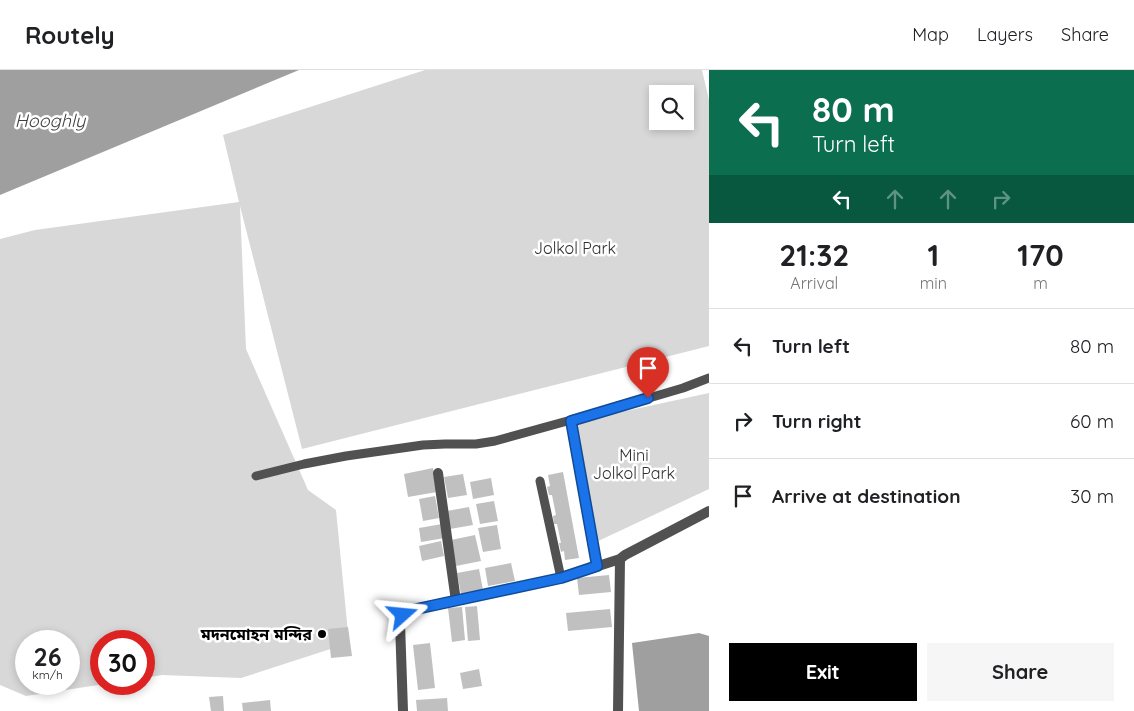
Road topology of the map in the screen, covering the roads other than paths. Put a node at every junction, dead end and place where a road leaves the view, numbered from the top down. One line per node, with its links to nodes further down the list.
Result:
1 (709, 378): 2 (lane)
2 (571, 421): 4 (lane); 8 (lane)
3 (438, 473): 10 (street)
4 (256, 476)
5 (540, 481): 9 (lane)
6 (708, 513): 7 (street)
7 (620, 560): 8 (street); 12 (street)
8 (597, 566): 9 (street)
9 (561, 578): 10 (street)
10 (456, 601): 11 (street)
11 (403, 711)
12 (618, 711)

